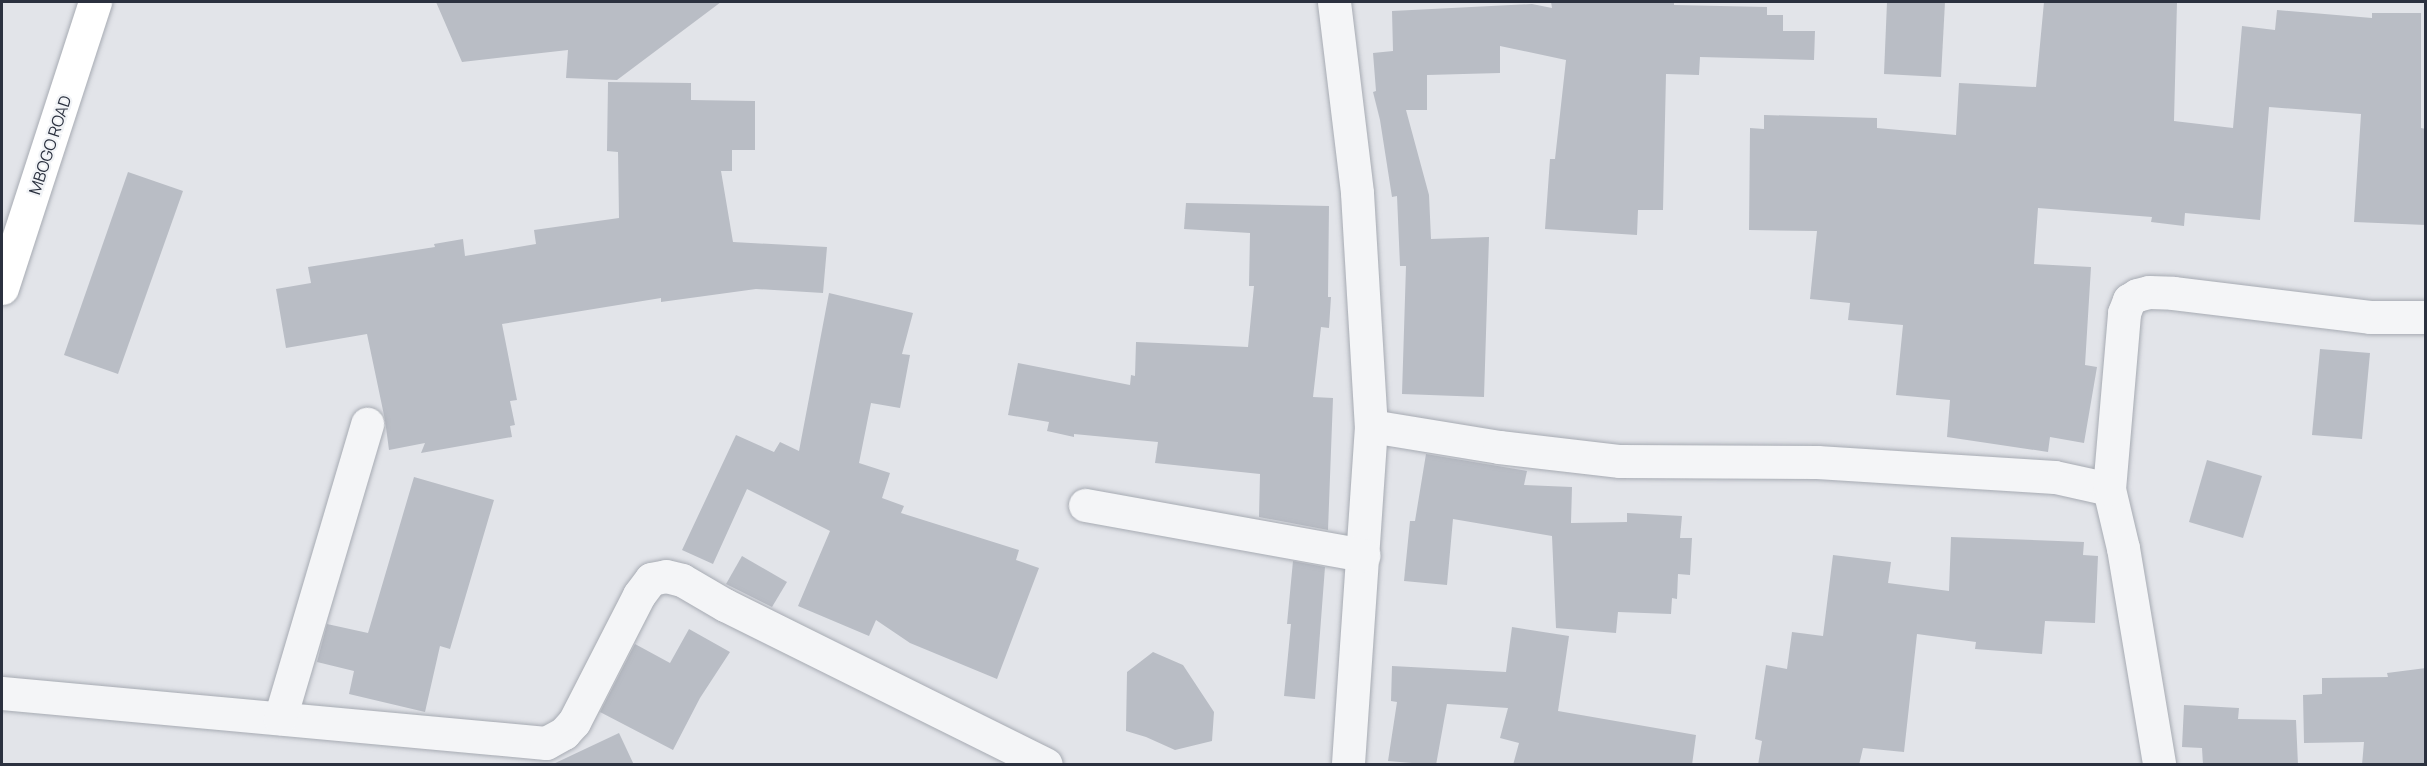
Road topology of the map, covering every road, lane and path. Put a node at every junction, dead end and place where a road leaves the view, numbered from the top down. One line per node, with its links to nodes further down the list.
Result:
1 (95, 2): 3 (main road, MBOGO ROAD)
2 (1334, 2): 6 (street)
3 (2, 288)
4 (2426, 317): 7 (street)
5 (366, 424): 11 (street)
6 (1371, 426): 7 (street); 9 (street)
7 (2109, 489): 14 (street)
8 (1085, 506): 9 (street)
9 (1364, 555): 13 (street)
10 (2, 693): 11 (street)
11 (280, 718): 12 (street)
12 (1046, 765)
13 (1348, 765)
14 (2159, 765)

